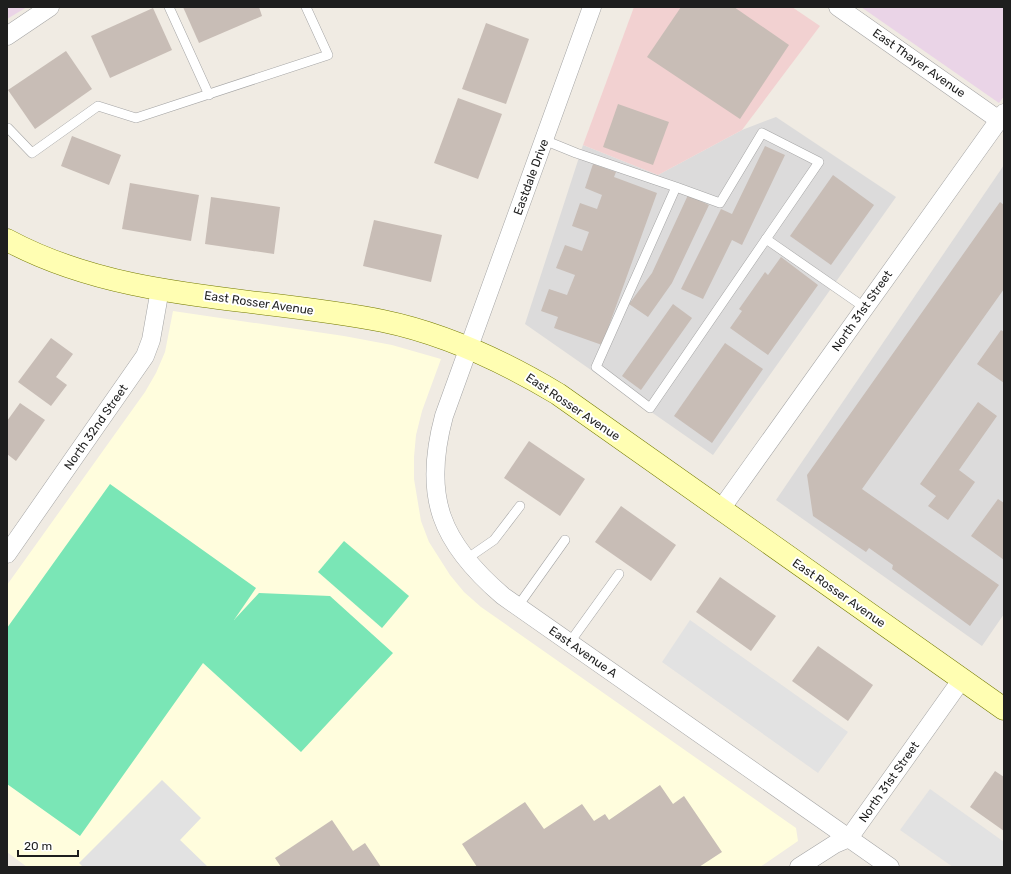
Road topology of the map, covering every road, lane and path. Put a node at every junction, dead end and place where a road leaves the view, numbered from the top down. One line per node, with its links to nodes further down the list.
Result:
1 (50, 7): 6 (street)
2 (169, 7): 7 (lane)
3 (306, 7): 7 (lane)
4 (592, 7): 10 (street, Eastdale Drive)
5 (838, 7): 8 (street, East Thayer Avenue)
6 (7, 36)
7 (209, 95): 9 (lane)
8 (1002, 116): 15 (street, North 31st Street)
9 (7, 128)
10 (544, 140): 11 (lane); 16 (street, Eastdale Drive)
11 (676, 187): 12 (lane); 12 (lane)
12 (766, 239): 15 (lane)
13 (7, 240): 14 (street, East Rosser Avenue)
14 (160, 289): 16 (street, East Rosser Avenue); 20 (street, North 32nd Street)
15 (864, 307): 18 (street, North 31st Street)
16 (469, 348): 18 (street, East Rosser Avenue); 21 (street, East Avenue A)
17 (520, 506): 21 (lane)
18 (720, 509): 25 (street, East Rosser Avenue)
19 (565, 540): 23 (lane)
20 (7, 554)
21 (465, 560): 23 (street, East Avenue A)
22 (619, 574): 24 (lane)
23 (518, 606): 24 (street, East Avenue A)
24 (570, 642): 27 (street, East Avenue A)
25 (962, 679): 26 (street, East Rosser Avenue); 27 (street, North 31st Street)
26 (1004, 709)
27 (849, 838): 28 (street, North 31st Street); 29 (street, East Avenue A)
28 (799, 867)
29 (890, 867)

